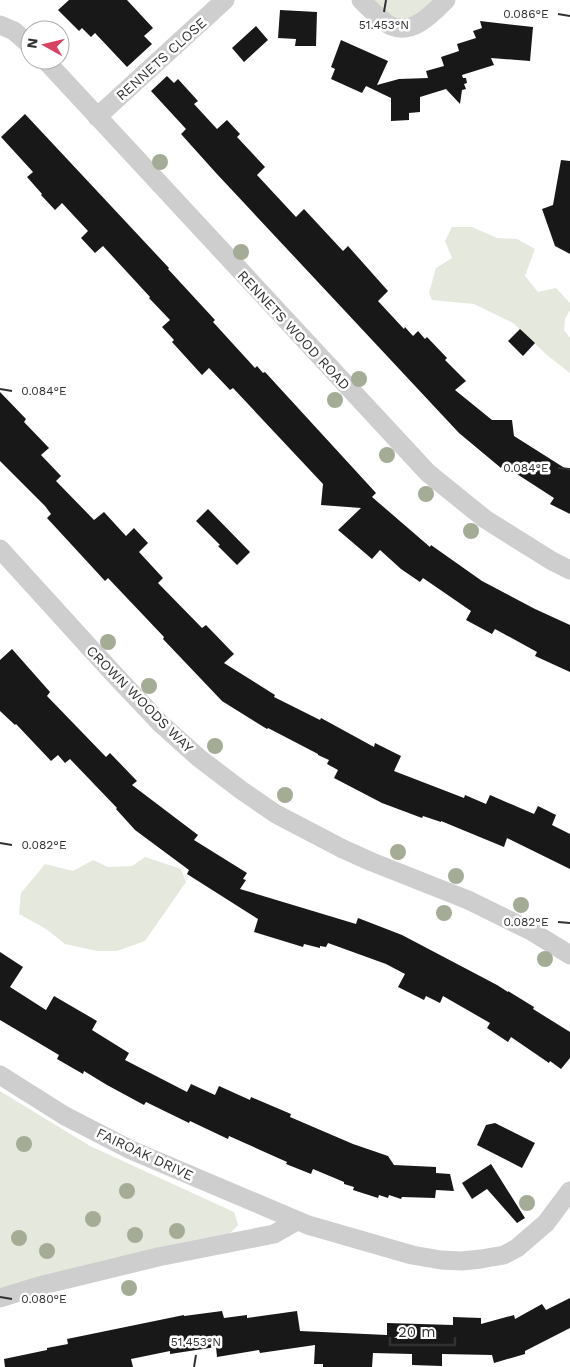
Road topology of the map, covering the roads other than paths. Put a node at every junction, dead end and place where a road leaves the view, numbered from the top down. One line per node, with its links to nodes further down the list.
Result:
1 (225, 0): 7 (street, RENNETS CLOSE)
2 (361, 0): 3 (street)
3 (446, 0)
4 (0, 25): 5 (street)
5 (20, 36)
6 (54, 70): 7 (street, RENNETS WOOD ROAD)
7 (97, 117): 9 (street, RENNETS WOOD ROAD)
8 (0, 549): 10 (street, CROWN WOODS WAY)
9 (570, 570)
10 (570, 955)
11 (0, 1076): 13 (street, FAIROAK DRIVE)
12 (570, 1191): 13 (street, FAIROAK DRIVE)
13 (297, 1221): 14 (street)
14 (0, 1298)

